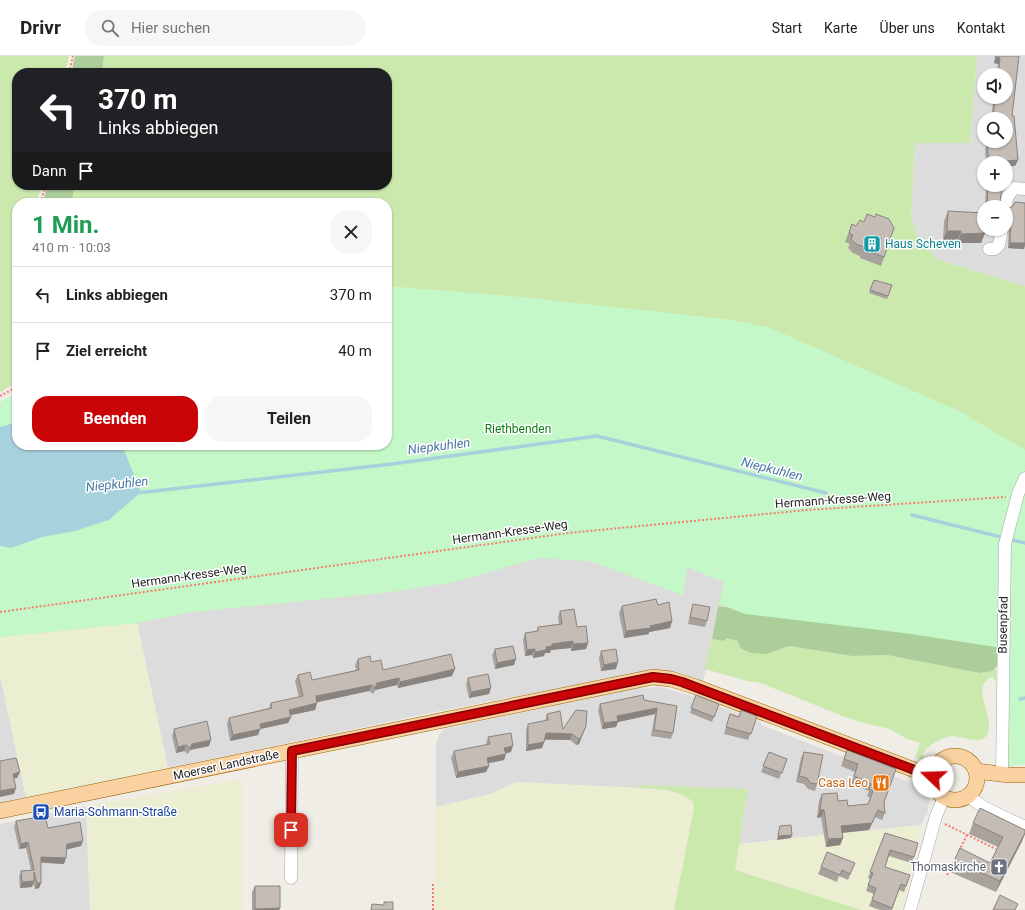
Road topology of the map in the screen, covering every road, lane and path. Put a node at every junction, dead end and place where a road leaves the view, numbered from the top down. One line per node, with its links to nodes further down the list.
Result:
1 (73, 56): 2 (path)
2 (70, 68)
3 (1025, 189): 4 (street)
4 (1007, 200)
5 (1001, 236): 6 (street)
6 (989, 249)
7 (12, 390): 8 (path)
8 (0, 396)
9 (1025, 478): 10 (street, Busenpfad)
10 (1018, 494): 11 (path, Hermann-Kresse-Weg); 14 (street, Busenpfad)
11 (0, 612)
12 (292, 751): 16 (main road, Moerser Landstraße); 19 (main road, Moerser Landstraße); 27 (street)
13 (976, 771): 14 (main road); 16 (main road); 17 (main road)
14 (1002, 774): 15 (main road)
15 (1025, 775)
16 (933, 777): 18 (main road)
17 (968, 796): 18 (main road); 21 (street)
18 (944, 797): 20 (street)
19 (0, 811)
20 (935, 820): 22 (path); 30 (street)
21 (1025, 827)
22 (967, 835): 23 (path); 24 (path)
23 (996, 849)
24 (957, 855)
25 (954, 862): 26 (path)
26 (947, 875)
27 (291, 878)
28 (433, 884): 29 (path)
29 (433, 910)
30 (910, 910)

